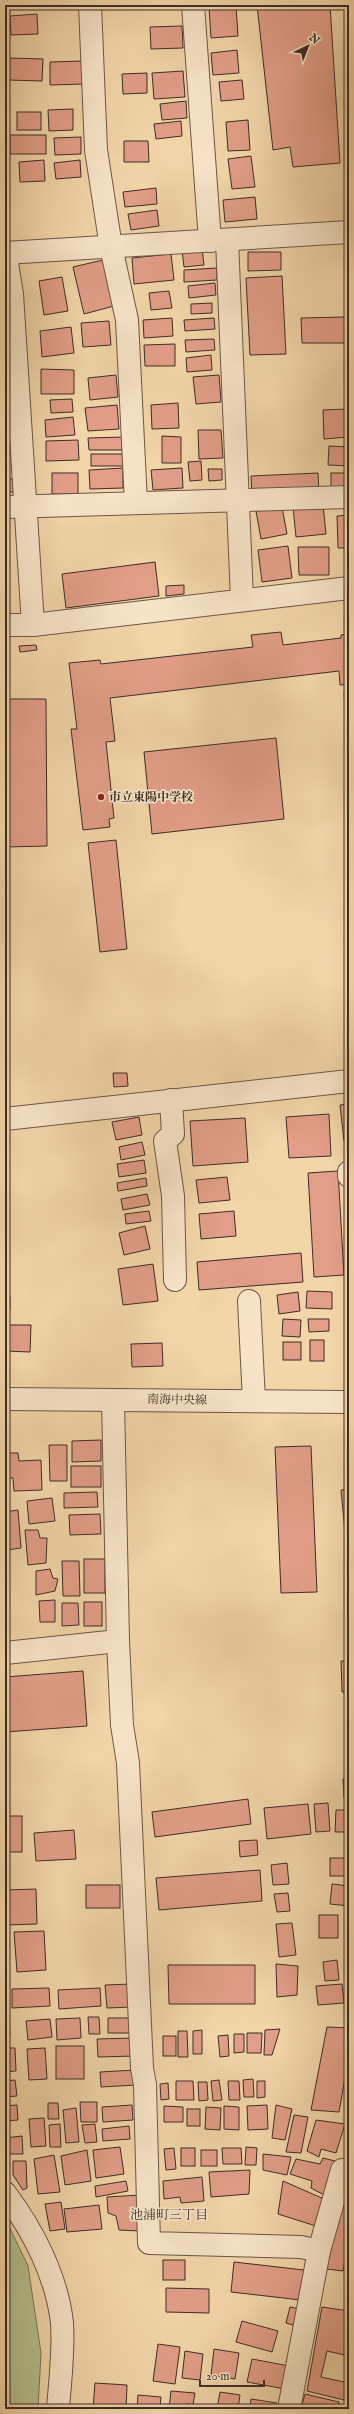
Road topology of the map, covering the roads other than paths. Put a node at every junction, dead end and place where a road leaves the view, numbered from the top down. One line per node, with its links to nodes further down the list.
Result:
1 (90, 5): 5 (street)
2 (193, 5): 4 (street)
3 (349, 232): 4 (street)
4 (218, 240): 5 (street); 8 (street)
5 (111, 247): 6 (street); 9 (street)
6 (5, 253): 11 (street)
7 (349, 497): 8 (street)
8 (238, 500): 9 (street); 13 (street)
9 (136, 503): 11 (street)
10 (5, 507): 11 (street)
11 (26, 507): 15 (street)
12 (349, 588): 13 (street)
13 (242, 600): 15 (street)
14 (5, 625): 15 (street)
15 (33, 625)
16 (349, 1081): 17 (street)
17 (171, 1100): 18 (street); 21 (street)
18 (5, 1119)
19 (349, 1172): 20 (street)
20 (349, 1176)
21 (175, 1280)
22 (249, 1301): 25 (street)
23 (5, 1399): 24 (street, 南海中央線)
24 (113, 1400): 25 (street, 南海中央線); 27 (street)
25 (254, 1401): 26 (street, 南海中央線)
26 (349, 1402)
27 (118, 1641): 28 (street); 31 (street)
28 (5, 1653)
29 (349, 2170): 31 (street)
30 (5, 2193): 32 (street)
31 (319, 2251): 33 (street)
32 (58, 2409)
33 (289, 2409)

